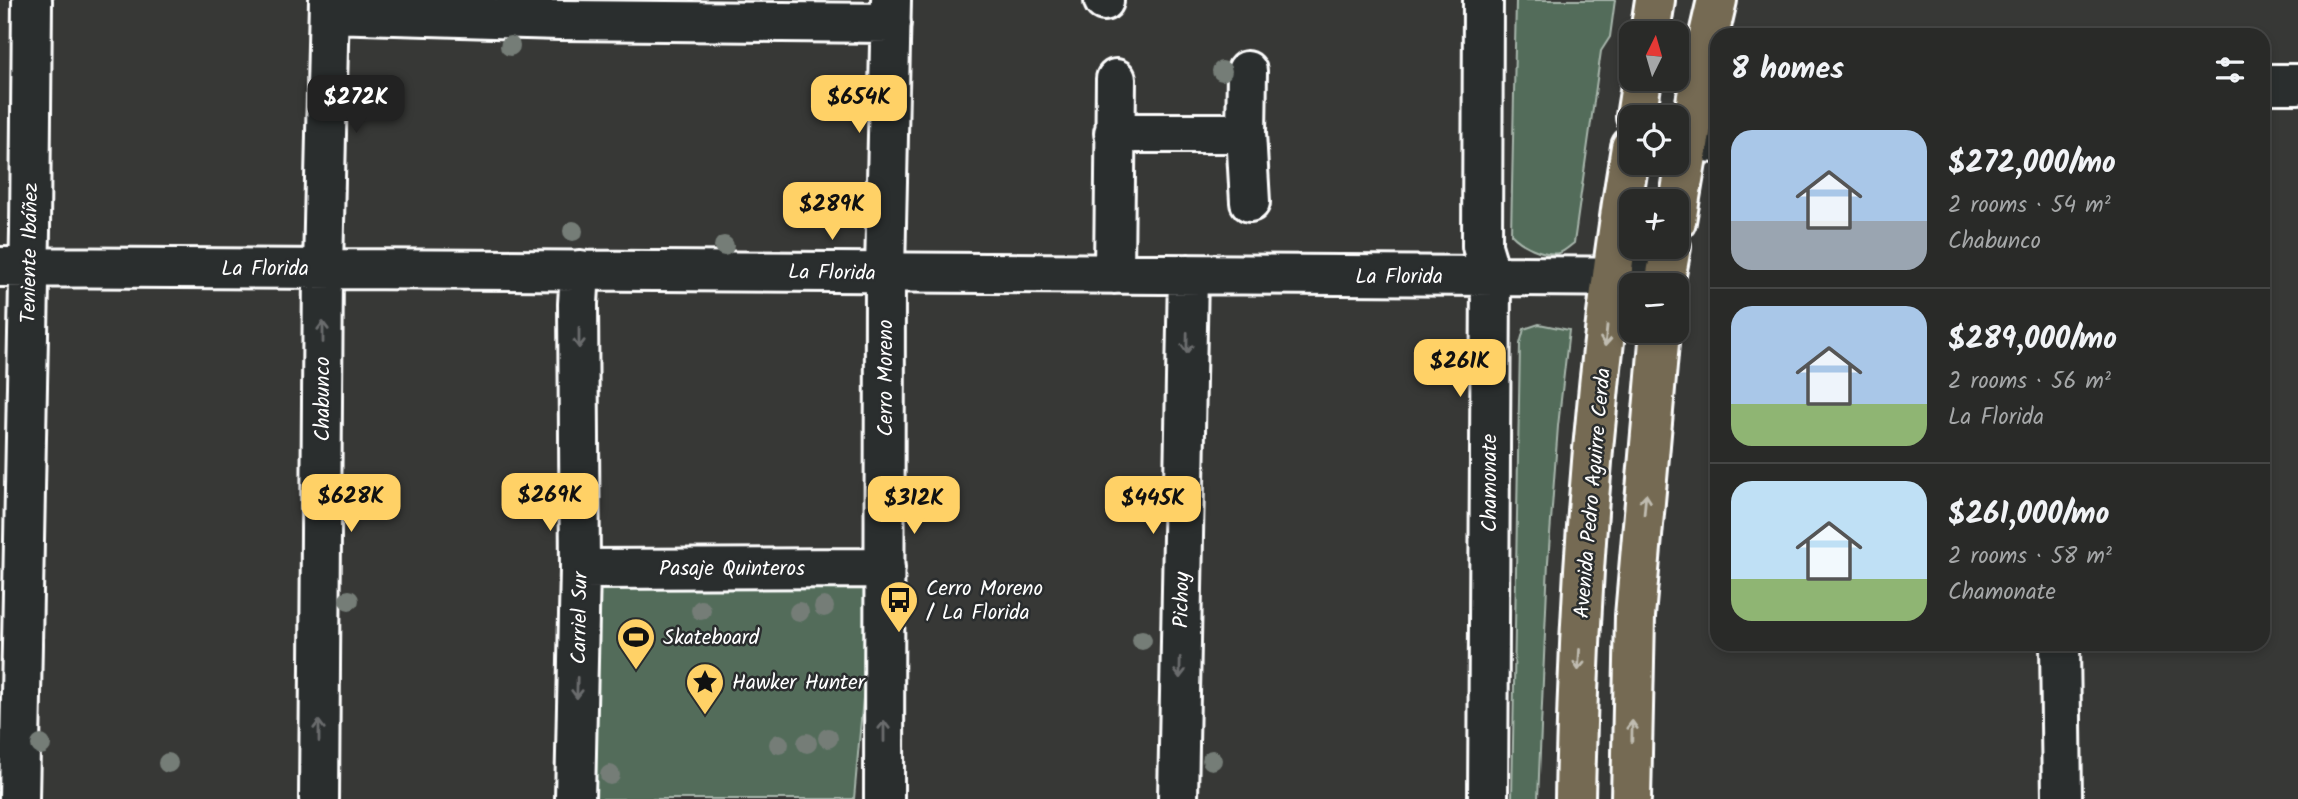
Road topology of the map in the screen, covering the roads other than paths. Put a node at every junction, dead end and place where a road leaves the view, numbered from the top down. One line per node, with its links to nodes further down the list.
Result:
1 (32, 0): 22 (street, Teniente Ibáñez)
2 (1483, 0): 29 (street, Chamonate)
3 (1655, 0): 9 (main road)
4 (1717, 0): 10 (main road)
5 (329, 7): 6 (street); 23 (street, Chabunco)
6 (560, 10): 7 (street)
7 (656, 11): 8 (street)
8 (891, 11): 26 (street, Cerro Moreno)
9 (1652, 21)
10 (1711, 28)
11 (1710, 30): 18 (main road)
12 (1247, 71): 16 (street)
13 (1116, 79): 17 (street)
14 (2298, 84): 15 (street)
15 (2270, 85)
16 (1246, 133): 17 (street); 21 (street)
17 (1114, 134): 27 (street)
18 (1704, 142): 20 (main road)
19 (1626, 175): 30 (main road, Avenida Pedro Aguirre Cerda)
20 (1687, 189)
21 (1250, 202)
22 (15, 267): 23 (street, La Florida); 35 (street, Teniente Ibáñez)
23 (323, 268): 24 (street, La Florida); 36 (street, Chabunco, one-way to 23)
24 (580, 270): 26 (street, La Florida); 33 (street, Carriel Sur, one-way to 33)
25 (1666, 270): 30 (street, La Florida)
26 (886, 272): 27 (street, La Florida); 32 (street, Cerro Moreno)
27 (1114, 274): 28 (street, La Florida)
28 (1188, 274): 29 (street, La Florida); 39 (street, Pichoy, one-way to 39)
29 (1491, 276): 30 (street, La Florida); 40 (street, Chamonate)
30 (1612, 277): 41 (main road, Avenida Pedro Aguirre Cerda, one-way to 41)
31 (1659, 343): 42 (main road, one-way to 31)
32 (885, 568): 33 (street, Pasaje Quinteros); 38 (street, Cerro Moreno, one-way to 32)
33 (580, 569): 37 (street, Carriel Sur, one-way to 37)
34 (2060, 651): 43 (street)
35 (19, 799)
36 (319, 799)
37 (575, 799)
38 (884, 799)
39 (1178, 799)
40 (1488, 799)
41 (1575, 799)
42 (1631, 799)
43 (2062, 799)

